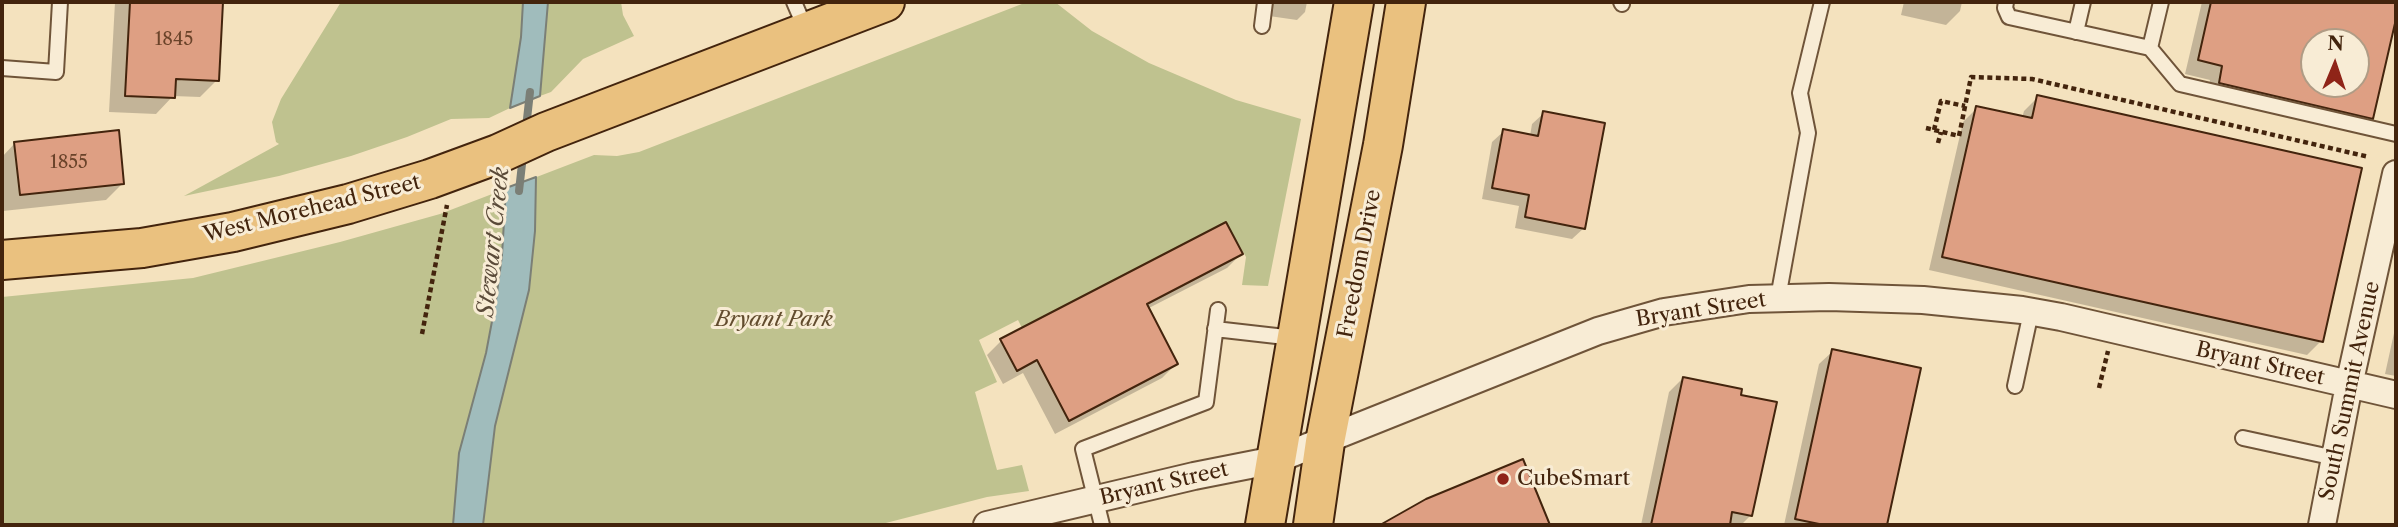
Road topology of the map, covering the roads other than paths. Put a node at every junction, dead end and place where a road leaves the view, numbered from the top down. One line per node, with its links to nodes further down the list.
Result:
1 (60, 2): 14 (lane)
2 (885, 2): 10 (main road, West Morehead Street)
3 (1265, 2): 11 (lane)
4 (1354, 2): 22 (main road)
5 (1406, 2): 27 (main road, Freedom Drive)
6 (1822, 2): 18 (lane)
7 (2006, 2): 12 (lane)
8 (2084, 2): 12 (lane)
9 (2161, 2): 13 (lane)
10 (801, 17): 17 (main road, West Morehead Street)
11 (1262, 26)
12 (2076, 32): 13 (lane)
13 (2150, 48): 15 (lane)
14 (2, 68)
15 (2396, 134)
16 (2396, 174): 23 (street, South Summit Avenue)
17 (2, 260)
18 (1778, 298): 20 (street, Bryant Street); 27 (street, Bryant Street)
19 (1218, 310): 21 (lane)
20 (2031, 312): 23 (street, Bryant Street); 24 (lane)
21 (1215, 329): 22 (lane); 30 (lane)
22 (1297, 338): 29 (main road)
23 (2349, 385): 25 (street, Bryant Street); 28 (street, South Summit Avenue)
24 (2015, 386)
25 (2396, 395)
26 (2243, 438): 28 (lane)
27 (1325, 442): 29 (street, Bryant Street); 34 (main road, Freedom Drive)
28 (2335, 458): 35 (street, South Summit Avenue)
29 (1275, 460): 30 (street, Bryant Street); 33 (main road)
30 (1096, 499): 31 (street, Bryant Street); 32 (lane)
31 (987, 525)
32 (1102, 525)
33 (1265, 525)
34 (1313, 525)
35 (2322, 525)

